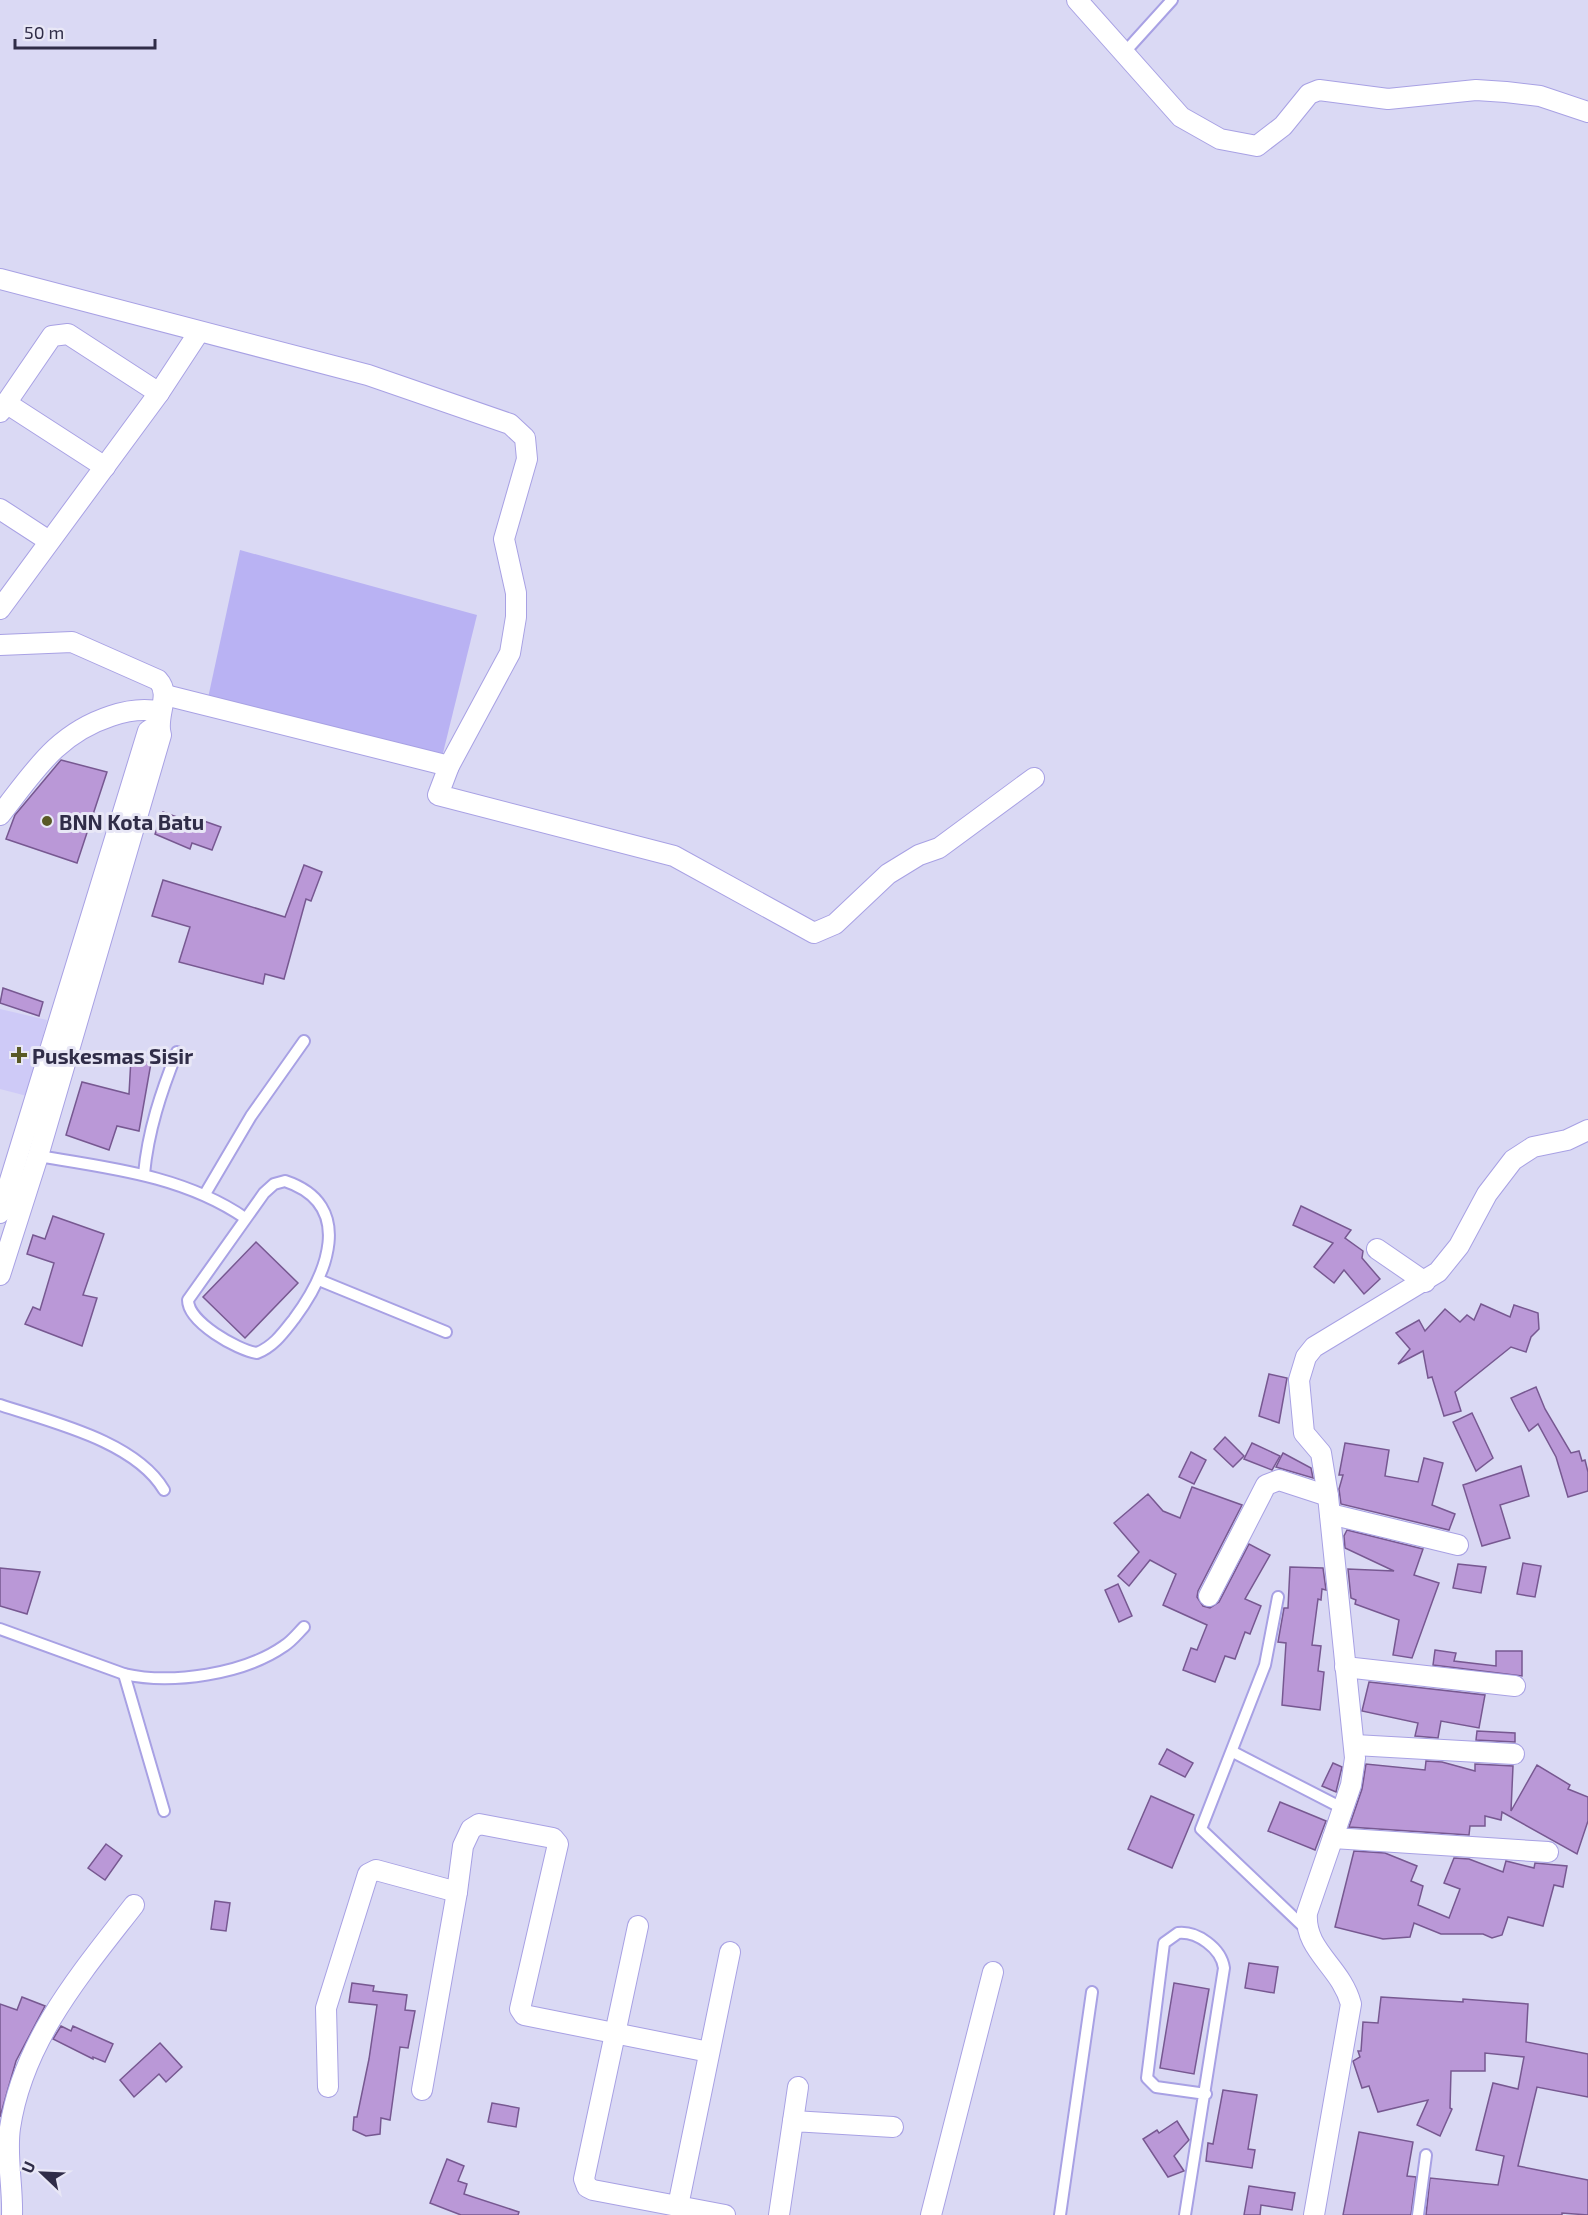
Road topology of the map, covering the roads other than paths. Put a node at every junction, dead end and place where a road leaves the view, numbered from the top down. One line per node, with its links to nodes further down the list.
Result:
1 (1077, 0): 3 (street)
2 (1172, 0): 3 (lane)
3 (1125, 53): 4 (street)
4 (1588, 112)
5 (0, 279): 6 (street)
6 (199, 332): 7 (street); 15 (street)
7 (159, 393): 8 (street); 9 (street)
8 (3, 407): 9 (street)
9 (105, 467): 11 (street)
10 (0, 509): 11 (street)
11 (49, 541): 12 (street)
12 (0, 609)
13 (0, 645): 14 (street)
14 (162, 708): 15 (street); 17 (street); 21 (street); 22 (street)
15 (445, 775): 16 (street)
16 (1034, 778)
17 (0, 815)
18 (304, 1041): 24 (lane)
19 (177, 1052): 23 (lane)
20 (1588, 1130): 30 (street)
21 (9, 1149): 22 (street); 25 (street)
22 (38, 1156): 23 (lane); 28 (street)
23 (144, 1174): 24 (lane)
24 (205, 1194): 26 (lane)
25 (0, 1213)
26 (245, 1218): 29 (lane); 29 (lane)
27 (1377, 1249): 30 (street)
28 (0, 1275)
29 (319, 1280): 31 (lane)
30 (1425, 1282): 34 (street)
31 (446, 1332)
32 (0, 1405): 33 (lane)
33 (164, 1490)
34 (1329, 1505): 35 (street); 36 (street); 40 (street)
35 (1458, 1545)
36 (1209, 1596)
37 (1278, 1598): 44 (lane)
38 (304, 1627): 41 (lane)
39 (0, 1629): 41 (lane)
40 (1345, 1667): 42 (street); 43 (street)
41 (124, 1674): 47 (lane)
42 (1515, 1686)
43 (1355, 1745): 45 (street); 46 (street)
44 (1233, 1752): 46 (lane); 53 (lane)
45 (1514, 1754)
46 (1344, 1809): 48 (street)
47 (164, 1811)
48 (1333, 1838): 49 (street); 53 (street)
49 (1548, 1852)
50 (457, 1892): 57 (street); 59 (street); 61 (street)
51 (134, 1905): 67 (street)
52 (638, 1926): 57 (street)
53 (1306, 1929): 73 (street)
54 (730, 1952): 58 (street)
55 (993, 1972): 70 (street)
56 (1092, 1992): 71 (lane)
57 (616, 2033): 58 (street); 66 (street)
58 (709, 2052): 66 (street)
59 (328, 2087)
60 (798, 2088): 63 (street)
61 (422, 2090)
62 (1206, 2094): 62 (lane); 72 (lane)
63 (793, 2121): 64 (street); 69 (street)
64 (893, 2127)
65 (1426, 2155): 74 (lane)
66 (678, 2206): 68 (street)
67 (12, 2215)
68 (724, 2215)
69 (778, 2215)
70 (931, 2215)
71 (1060, 2215)
72 (1185, 2215)
73 (1314, 2215)
74 (1418, 2215)

